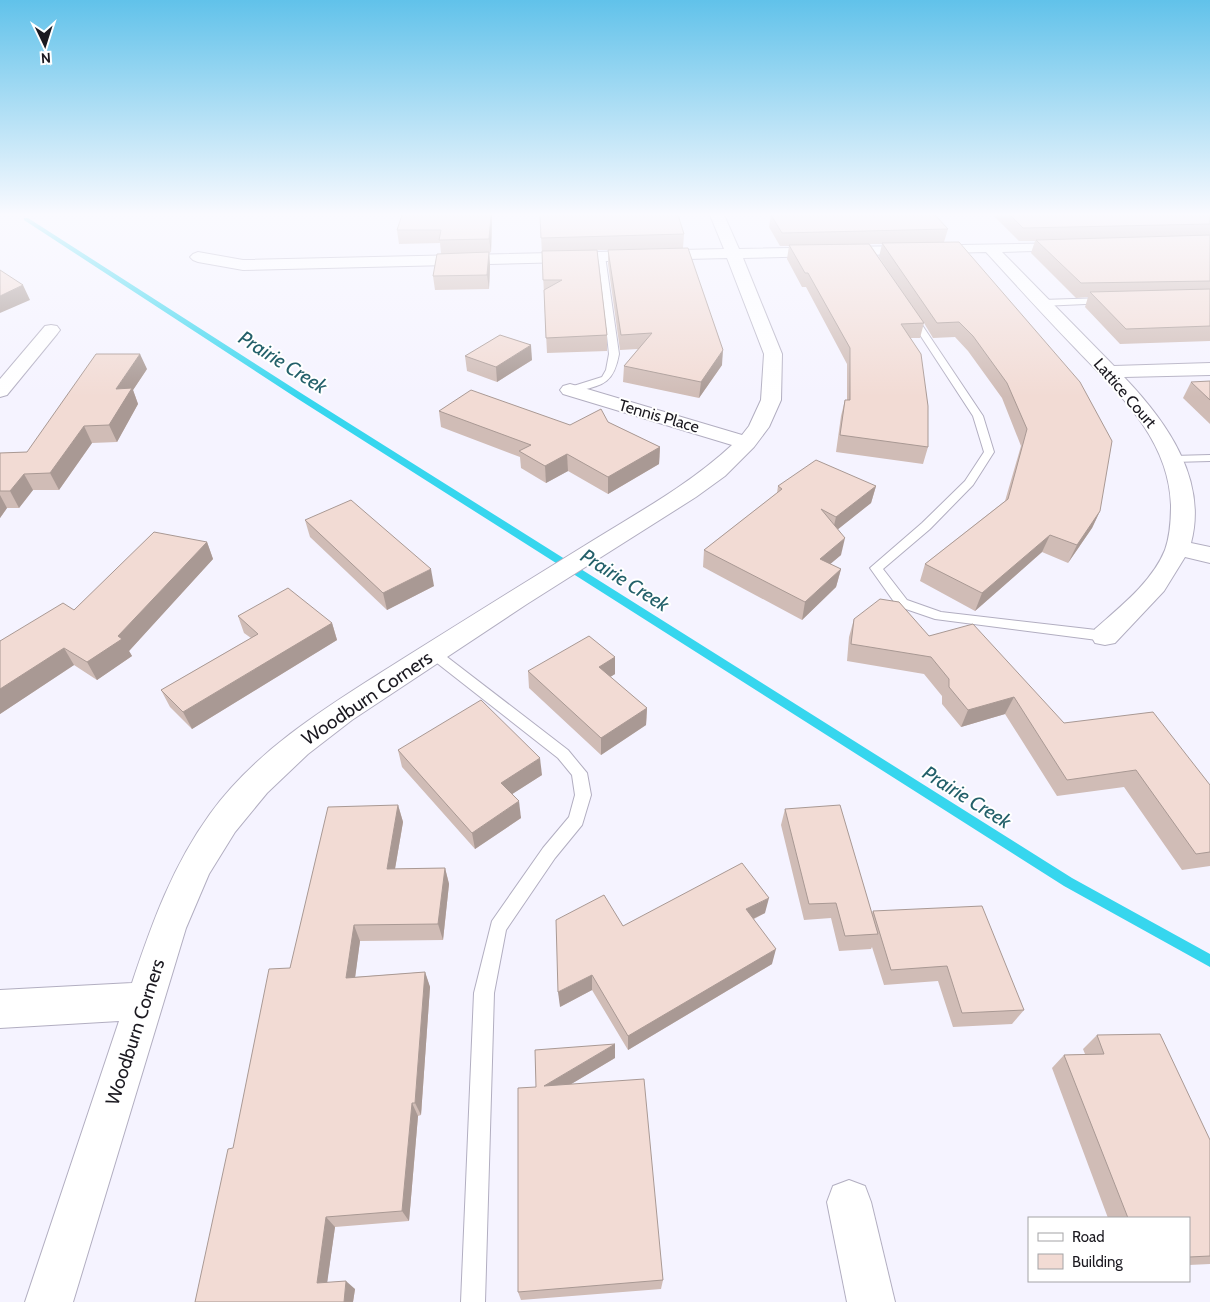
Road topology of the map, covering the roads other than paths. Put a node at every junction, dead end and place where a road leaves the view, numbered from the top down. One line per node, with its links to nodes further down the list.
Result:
1 (604, 276): 10 (lane)
2 (743, 276): 12 (street, Woodburn Corners)
3 (1016, 276): 5 (street, Lattice Court)
4 (1112, 301): 5 (lane)
5 (1042, 303): 9 (street, Lattice Court)
6 (905, 306): 17 (lane)
7 (51, 330): 11 (street)
8 (1210, 369): 9 (street)
9 (1109, 372): 14 (street, Lattice Court)
10 (570, 390): 12 (street, Tennis Place)
11 (0, 391)
12 (747, 443): 18 (street, Woodburn Corners)
13 (1210, 458): 14 (lane)
14 (1173, 459): 15 (street, Lattice Court)
15 (1177, 548): 16 (street); 17 (street, Lattice Court)
16 (1210, 555)
17 (1105, 636)
18 (433, 653): 19 (street, Woodburn Corners); 23 (lane)
19 (144, 1001): 20 (street); 22 (street, Woodburn Corners)
20 (0, 1009)
21 (849, 1202): 24 (street)
22 (50, 1302)
23 (473, 1302)
24 (871, 1302)

